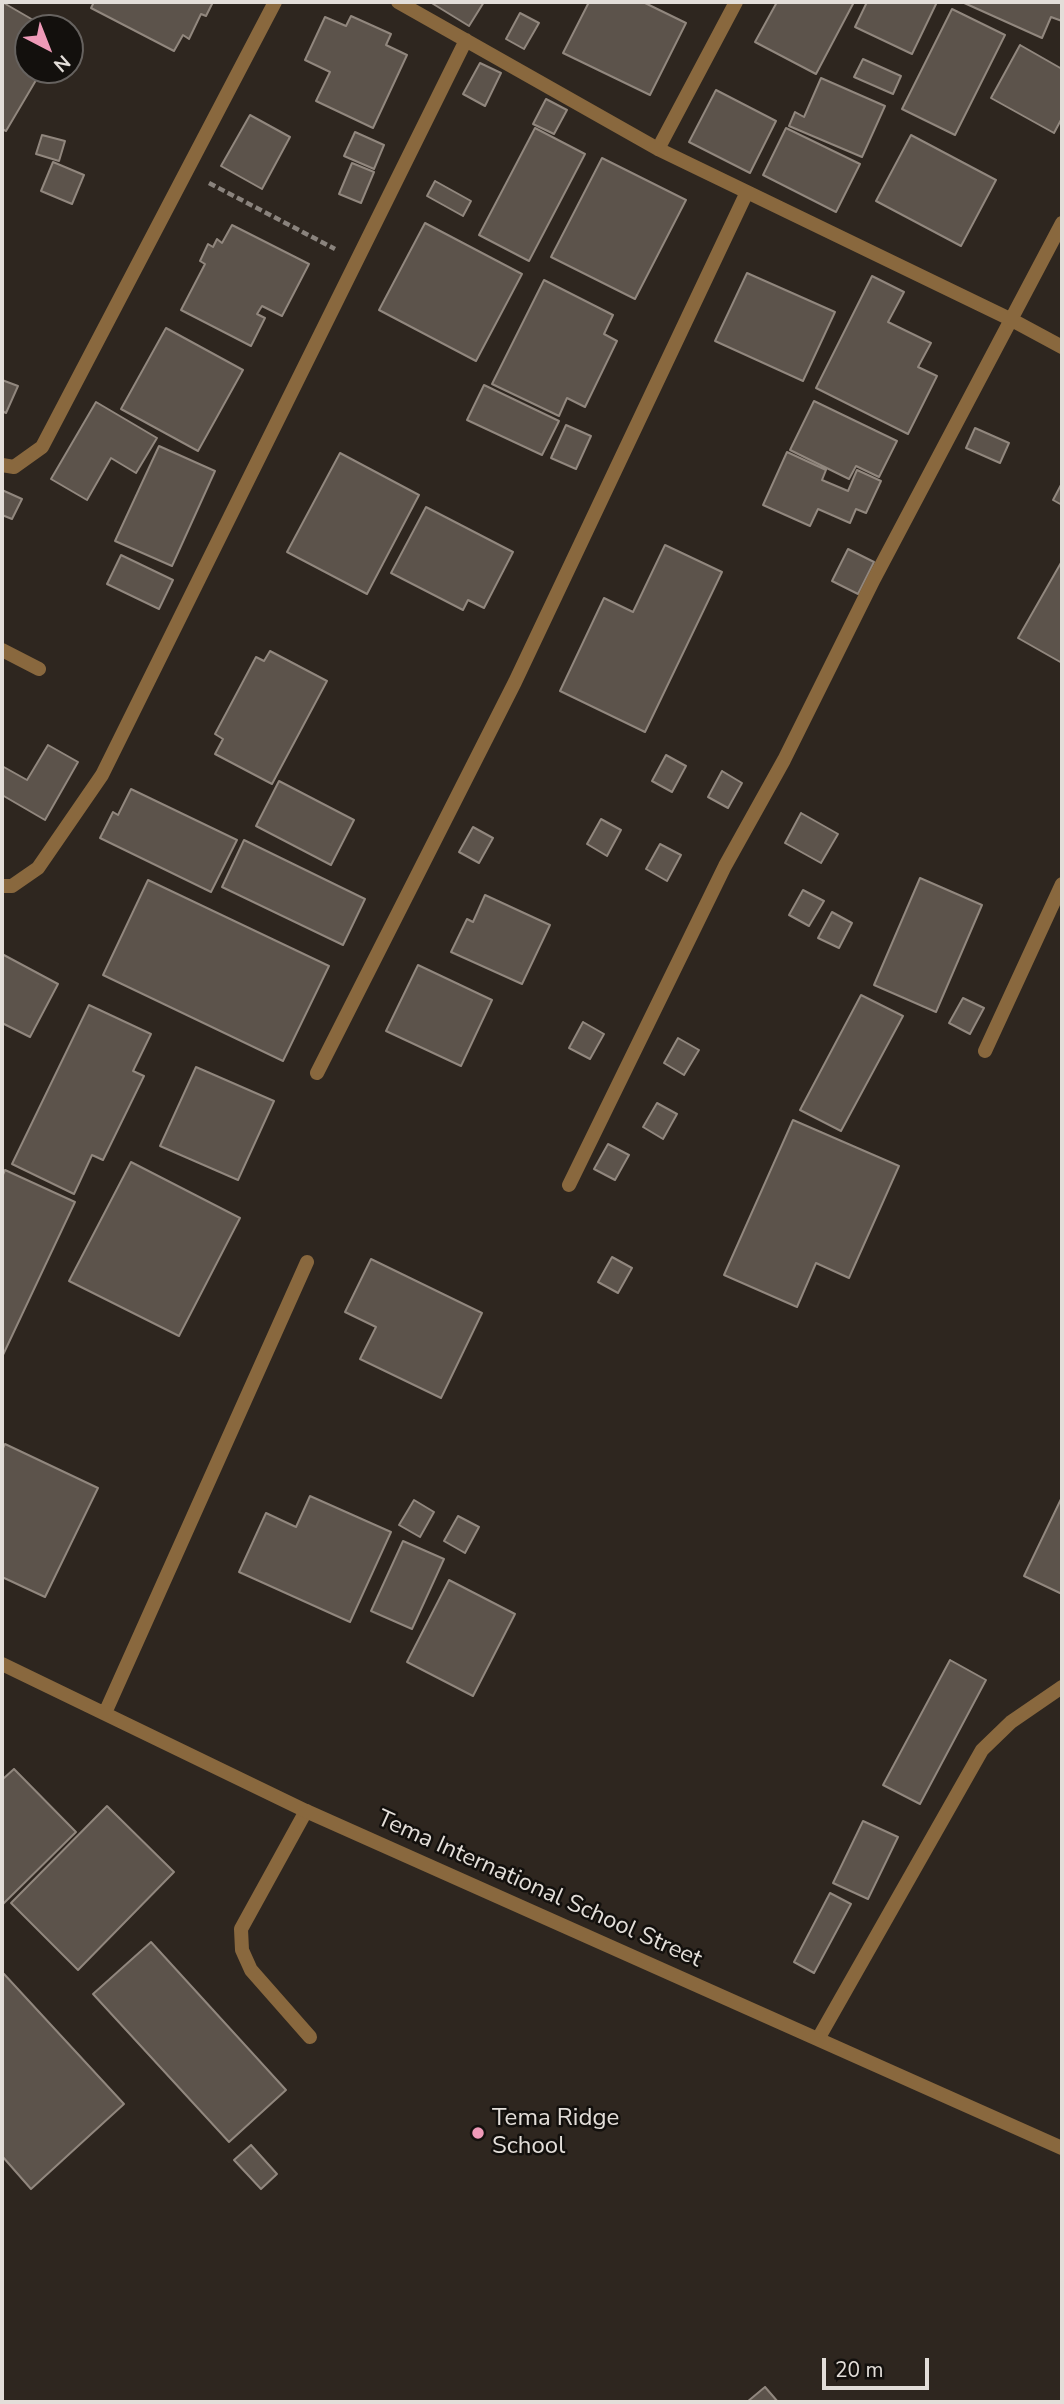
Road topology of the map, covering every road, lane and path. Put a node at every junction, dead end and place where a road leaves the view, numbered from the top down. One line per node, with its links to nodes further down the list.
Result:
1 (275, 2): 6 (street)
2 (398, 2): 4 (street)
3 (736, 2): 5 (street)
4 (466, 40): 5 (street); 9 (street)
5 (658, 149): 7 (street)
6 (187, 171): 9 (path); 12 (street)
7 (747, 192): 10 (street); 18 (street)
8 (1062, 223): 10 (street)
9 (356, 260): 16 (street)
10 (1012, 320): 11 (street); 19 (street)
11 (1062, 347)
12 (2, 465)
13 (2, 650): 14 (street)
14 (39, 669)
15 (1062, 884): 17 (street)
16 (2, 886)
17 (985, 1051)
18 (317, 1073)
19 (569, 1185)
20 (307, 1262): 23 (street)
21 (2, 1664): 23 (street, Tema International School Street)
22 (1062, 1687): 26 (street)
23 (105, 1713): 24 (street, Tema International School Street)
24 (306, 1811): 25 (street); 26 (street, Tema International School Street)
25 (310, 2037)
26 (818, 2039): 27 (street, Tema International School Street)
27 (1062, 2148)

